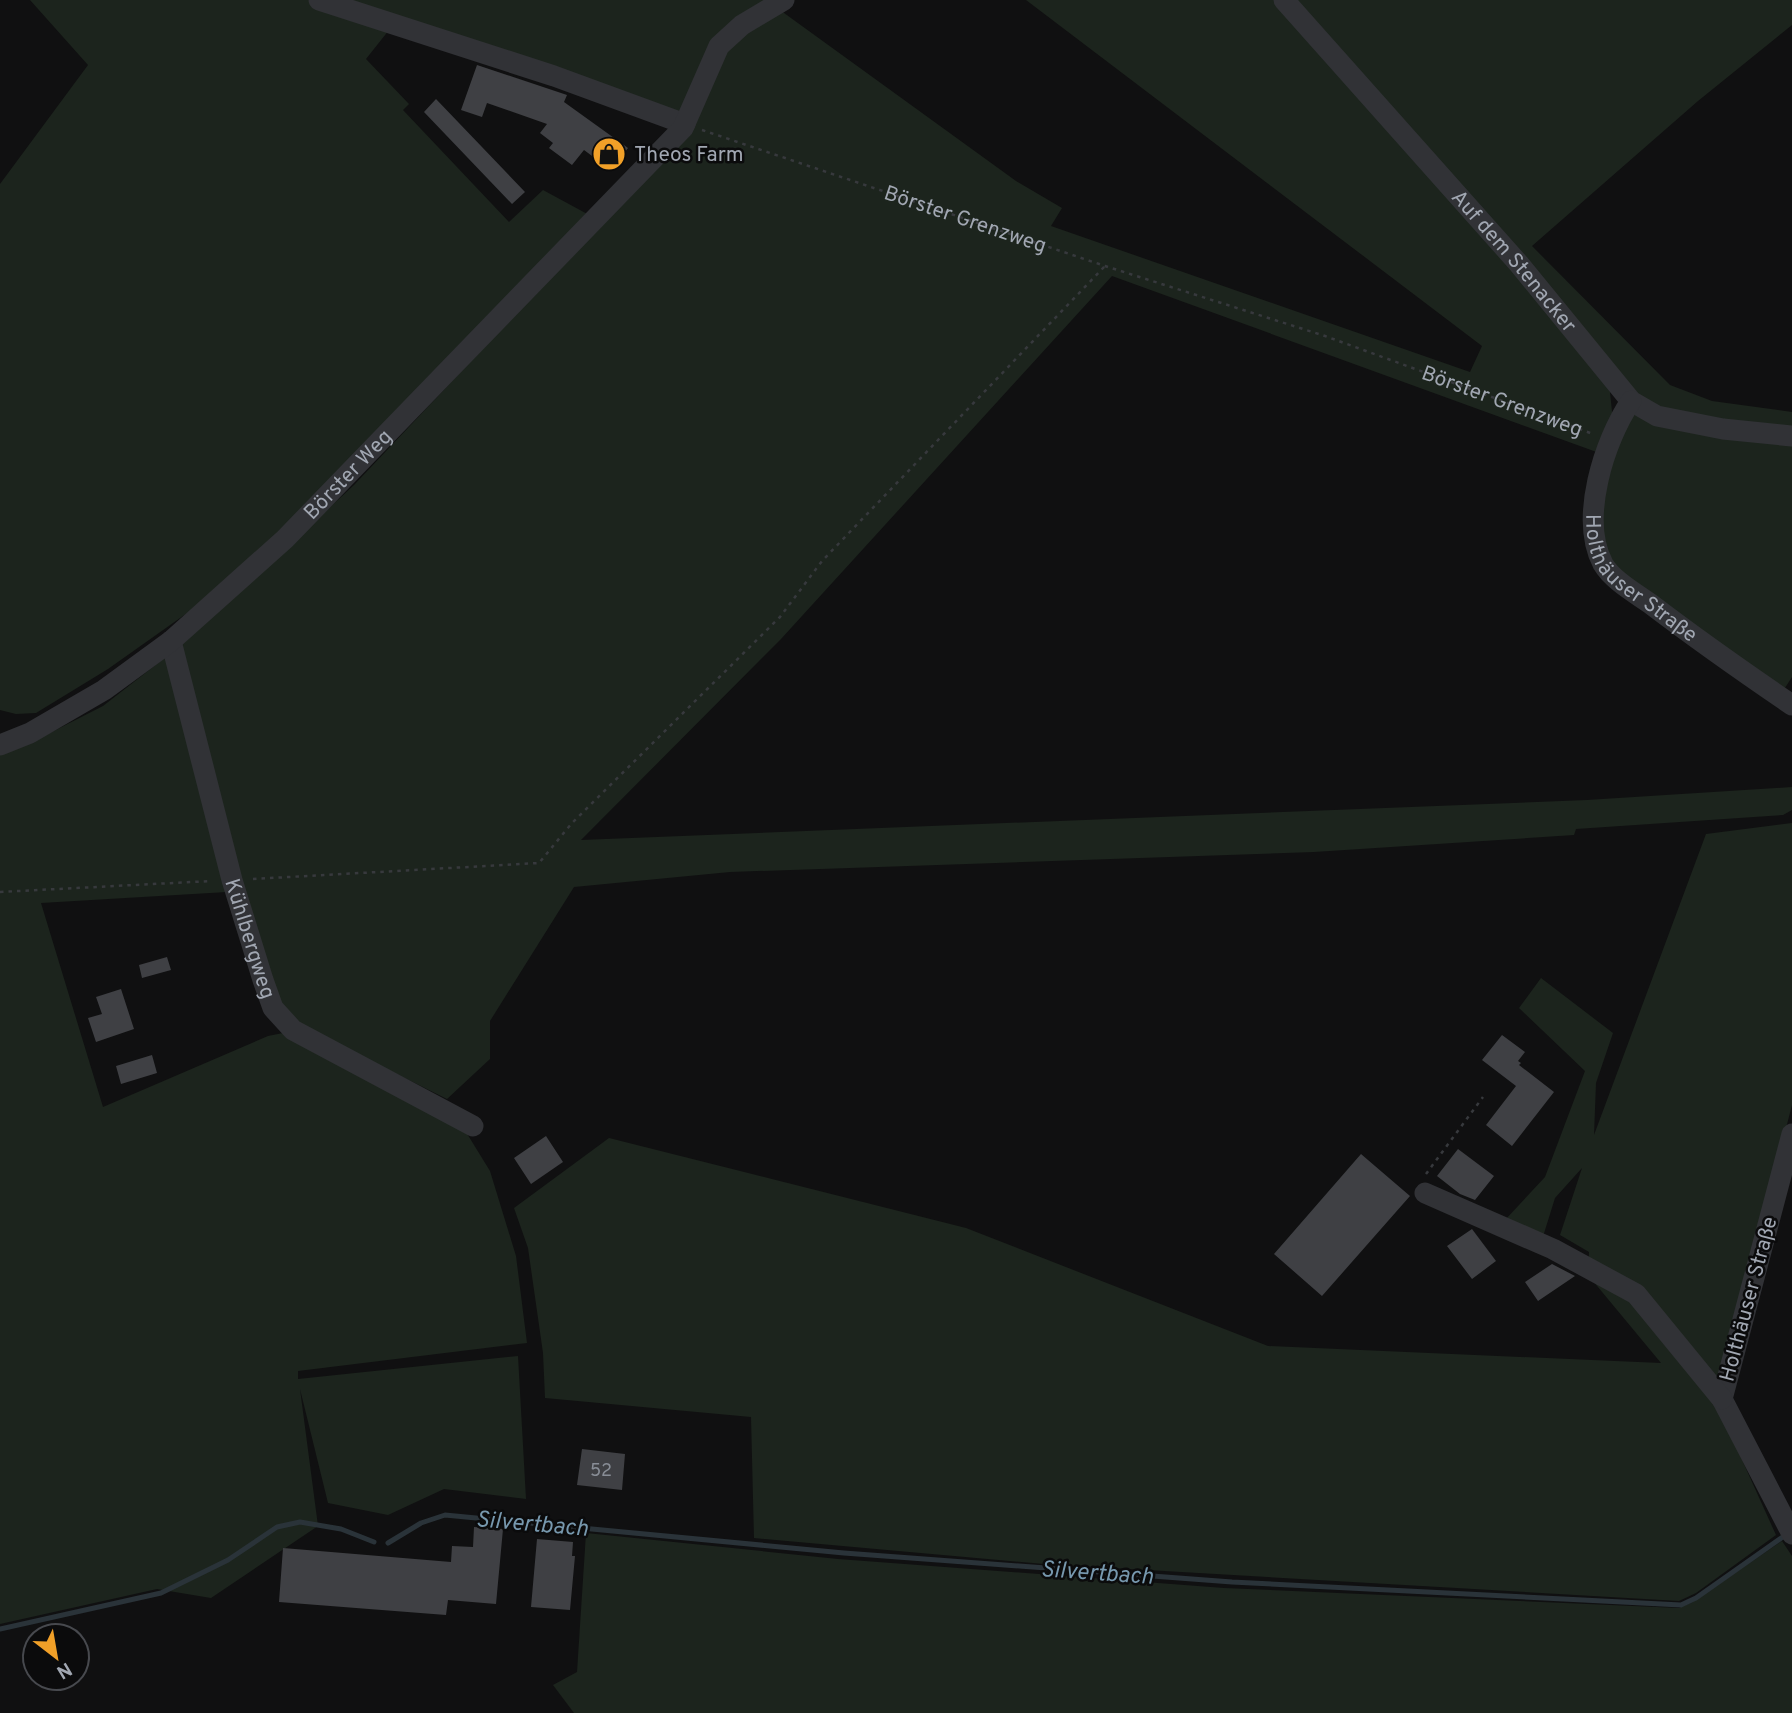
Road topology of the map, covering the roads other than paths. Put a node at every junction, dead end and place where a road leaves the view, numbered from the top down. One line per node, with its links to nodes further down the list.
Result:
1 (319, 0): 4 (street)
2 (784, 0): 4 (street, Börster Weg)
3 (1284, 0): 5 (street, Auf dem Stenacker)
4 (685, 124): 7 (street, Börster Weg)
5 (1631, 401): 6 (street, Auf dem Stenacker); 8 (street, Holthäuser Straße)
6 (1792, 436)
7 (171, 641): 9 (street, Börster Weg); 10 (street, Kühlbergweg)
8 (1792, 705)
9 (0, 745)
10 (473, 1126)
11 (1792, 1134): 13 (street, Holthäuser Straße)
12 (1425, 1193): 13 (street)
13 (1722, 1399): 14 (street, Holthäuser Straße)
14 (1788, 1527)

